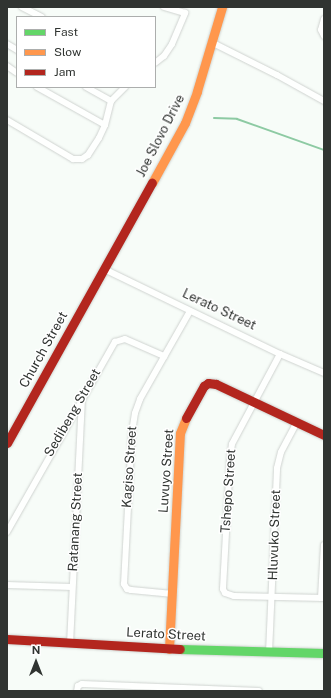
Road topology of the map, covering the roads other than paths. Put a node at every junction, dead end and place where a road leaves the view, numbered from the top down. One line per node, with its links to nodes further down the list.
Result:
1 (22, 7): 4 (street)
2 (164, 7): 10 (street)
3 (222, 7): 7 (street, Joe Slovo Drive)
4 (40, 16)
5 (324, 19): 6 (street)
6 (324, 36)
7 (211, 42): 17 (street); 20 (street, Joe Slovo Drive)
8 (7, 44): 9 (street)
9 (16, 49)
10 (156, 60)
11 (7, 66): 12 (street)
12 (16, 72)
13 (39, 88): 19 (street)
14 (88, 88): 16 (street)
15 (125, 88): 16 (street)
16 (111, 101): 19 (street)
17 (324, 101)
18 (7, 120): 19 (street)
19 (105, 125)
20 (104, 269): 21 (street, Lerato Street); 29 (street, Church Street)
21 (190, 311): 22 (street, Lerato Street); 23 (street, Kagiso Street)
22 (280, 354): 24 (street, Lerato Street); 26 (street, Tshepo Street)
23 (164, 356): 25 (street, Sedibeng Street); 34 (street, Kagiso Street)
24 (324, 373)
25 (82, 401): 30 (street, Sedibeng Street); 33 (street, Ratanang Street)
26 (254, 402): 27 (street, Luvuyo Street); 34 (street, Luvuyo Street); 35 (street, Tshepo Street)
27 (297, 422): 28 (street, Luvuyo Street); 35 (street, Hluvuko Street)
28 (324, 435)
29 (7, 443)
30 (7, 532)
31 (324, 545): 36 (street)
32 (7, 585): 33 (street)
33 (72, 587): 38 (street, Ratanang Street)
34 (173, 594): 39 (street, Luvuyo Street)
35 (272, 596): 36 (street); 40 (street, Hluvuko Street)
36 (323, 598)
37 (7, 639): 38 (street, Lerato Street)
38 (70, 644): 39 (street, Lerato Street)
39 (169, 649): 40 (street, Lerato Street)
40 (269, 653): 41 (street, Lerato Street)
41 (324, 653)
42 (78, 689): 43 (street)
43 (259, 691)

